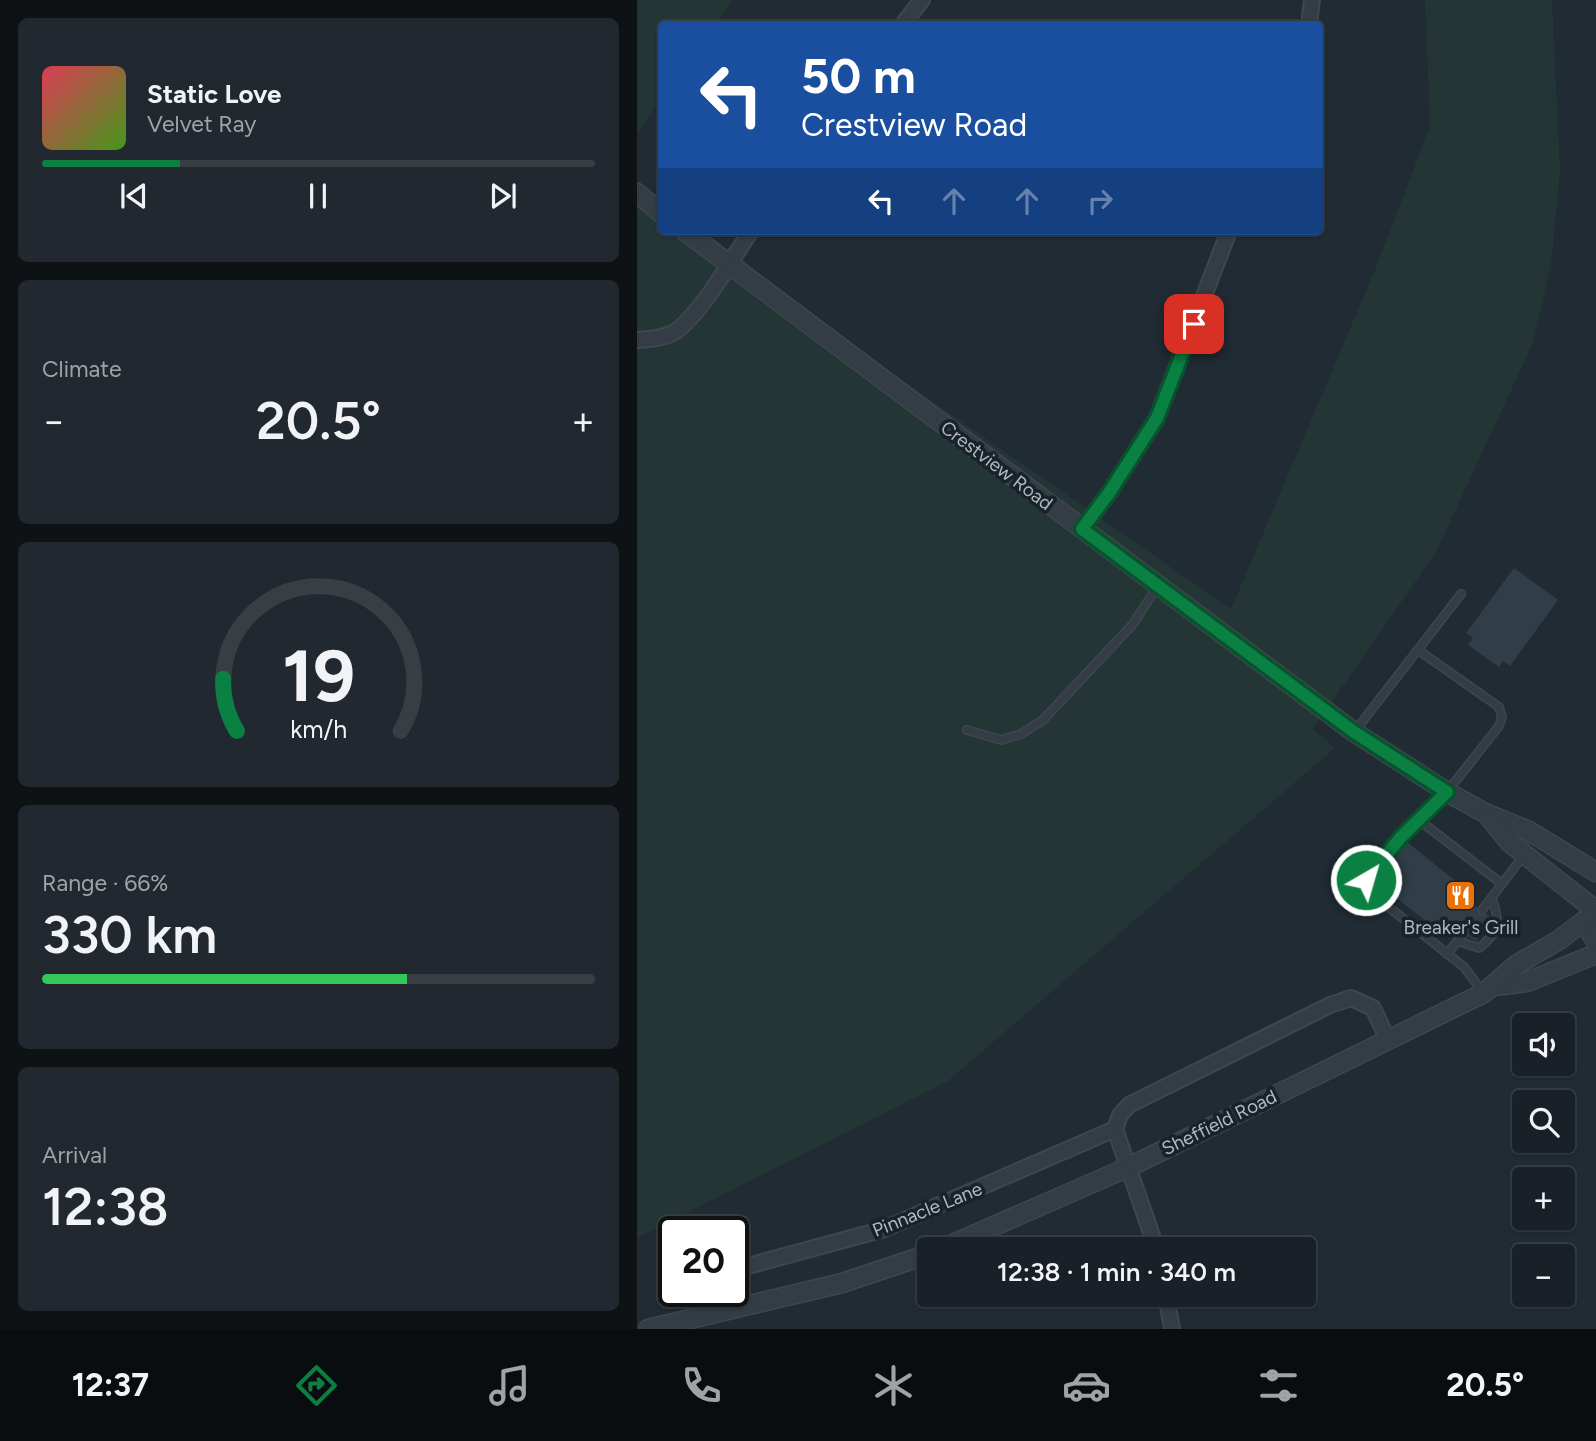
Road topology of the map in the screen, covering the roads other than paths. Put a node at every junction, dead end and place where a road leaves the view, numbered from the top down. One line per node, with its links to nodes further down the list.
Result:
1 (922, 0): 3 (street)
2 (1312, 0): 4 (street)
3 (905, 21)
4 (1309, 21)
5 (637, 193): 6 (street)
6 (658, 210)
7 (690, 235): 10 (street, Crestview Road)
8 (748, 235): 10 (street)
9 (1227, 235): 12 (street)
10 (728, 264): 11 (street); 12 (street, Crestview Road)
11 (637, 340)
12 (1082, 529): 13 (street, Crestview Road)
13 (1158, 585): 16 (lane); 17 (street, Crestview Road)
14 (1461, 594): 15 (lane)
15 (1418, 650): 17 (lane); 18 (lane)
16 (967, 730)
17 (1354, 732): 18 (street, Crestview Road)
18 (1447, 792): 19 (street, Crestview Road); 20 (lane)
19 (1485, 813): 21 (street, Crestview Road); 22 (street, Crestview Road)
20 (1419, 820): 23 (lane); 30 (lane)
21 (1524, 855): 23 (lane); 25 (street, Crestview Road)
22 (1596, 872)
23 (1502, 884): 24 (lane)
24 (1492, 898): 26 (lane); 28 (lane)
25 (1591, 906): 29 (street); 32 (street, Sheffield Road)
26 (1482, 910)
27 (1464, 933): 28 (lane)
28 (1458, 940): 30 (lane)
29 (1596, 942)
30 (1447, 954): 32 (lane)
31 (1596, 954): 32 (street, Sheffield Road)
32 (1489, 989): 33 (street, Sheffield Road)
33 (1388, 1040): 34 (street); 35 (street, Sheffield Road)
34 (1115, 1129): 35 (street); 39 (street, Pinnacle Lane)
35 (1129, 1167): 36 (street, Sheffield Road); 37 (street)
36 (970, 1237)
37 (1153, 1237)
38 (917, 1258): 42 (street)
39 (749, 1266)
40 (714, 1307): 42 (street)
41 (1168, 1307): 44 (street)
42 (713, 1315): 43 (street)
43 (648, 1329)
44 (1172, 1329)

